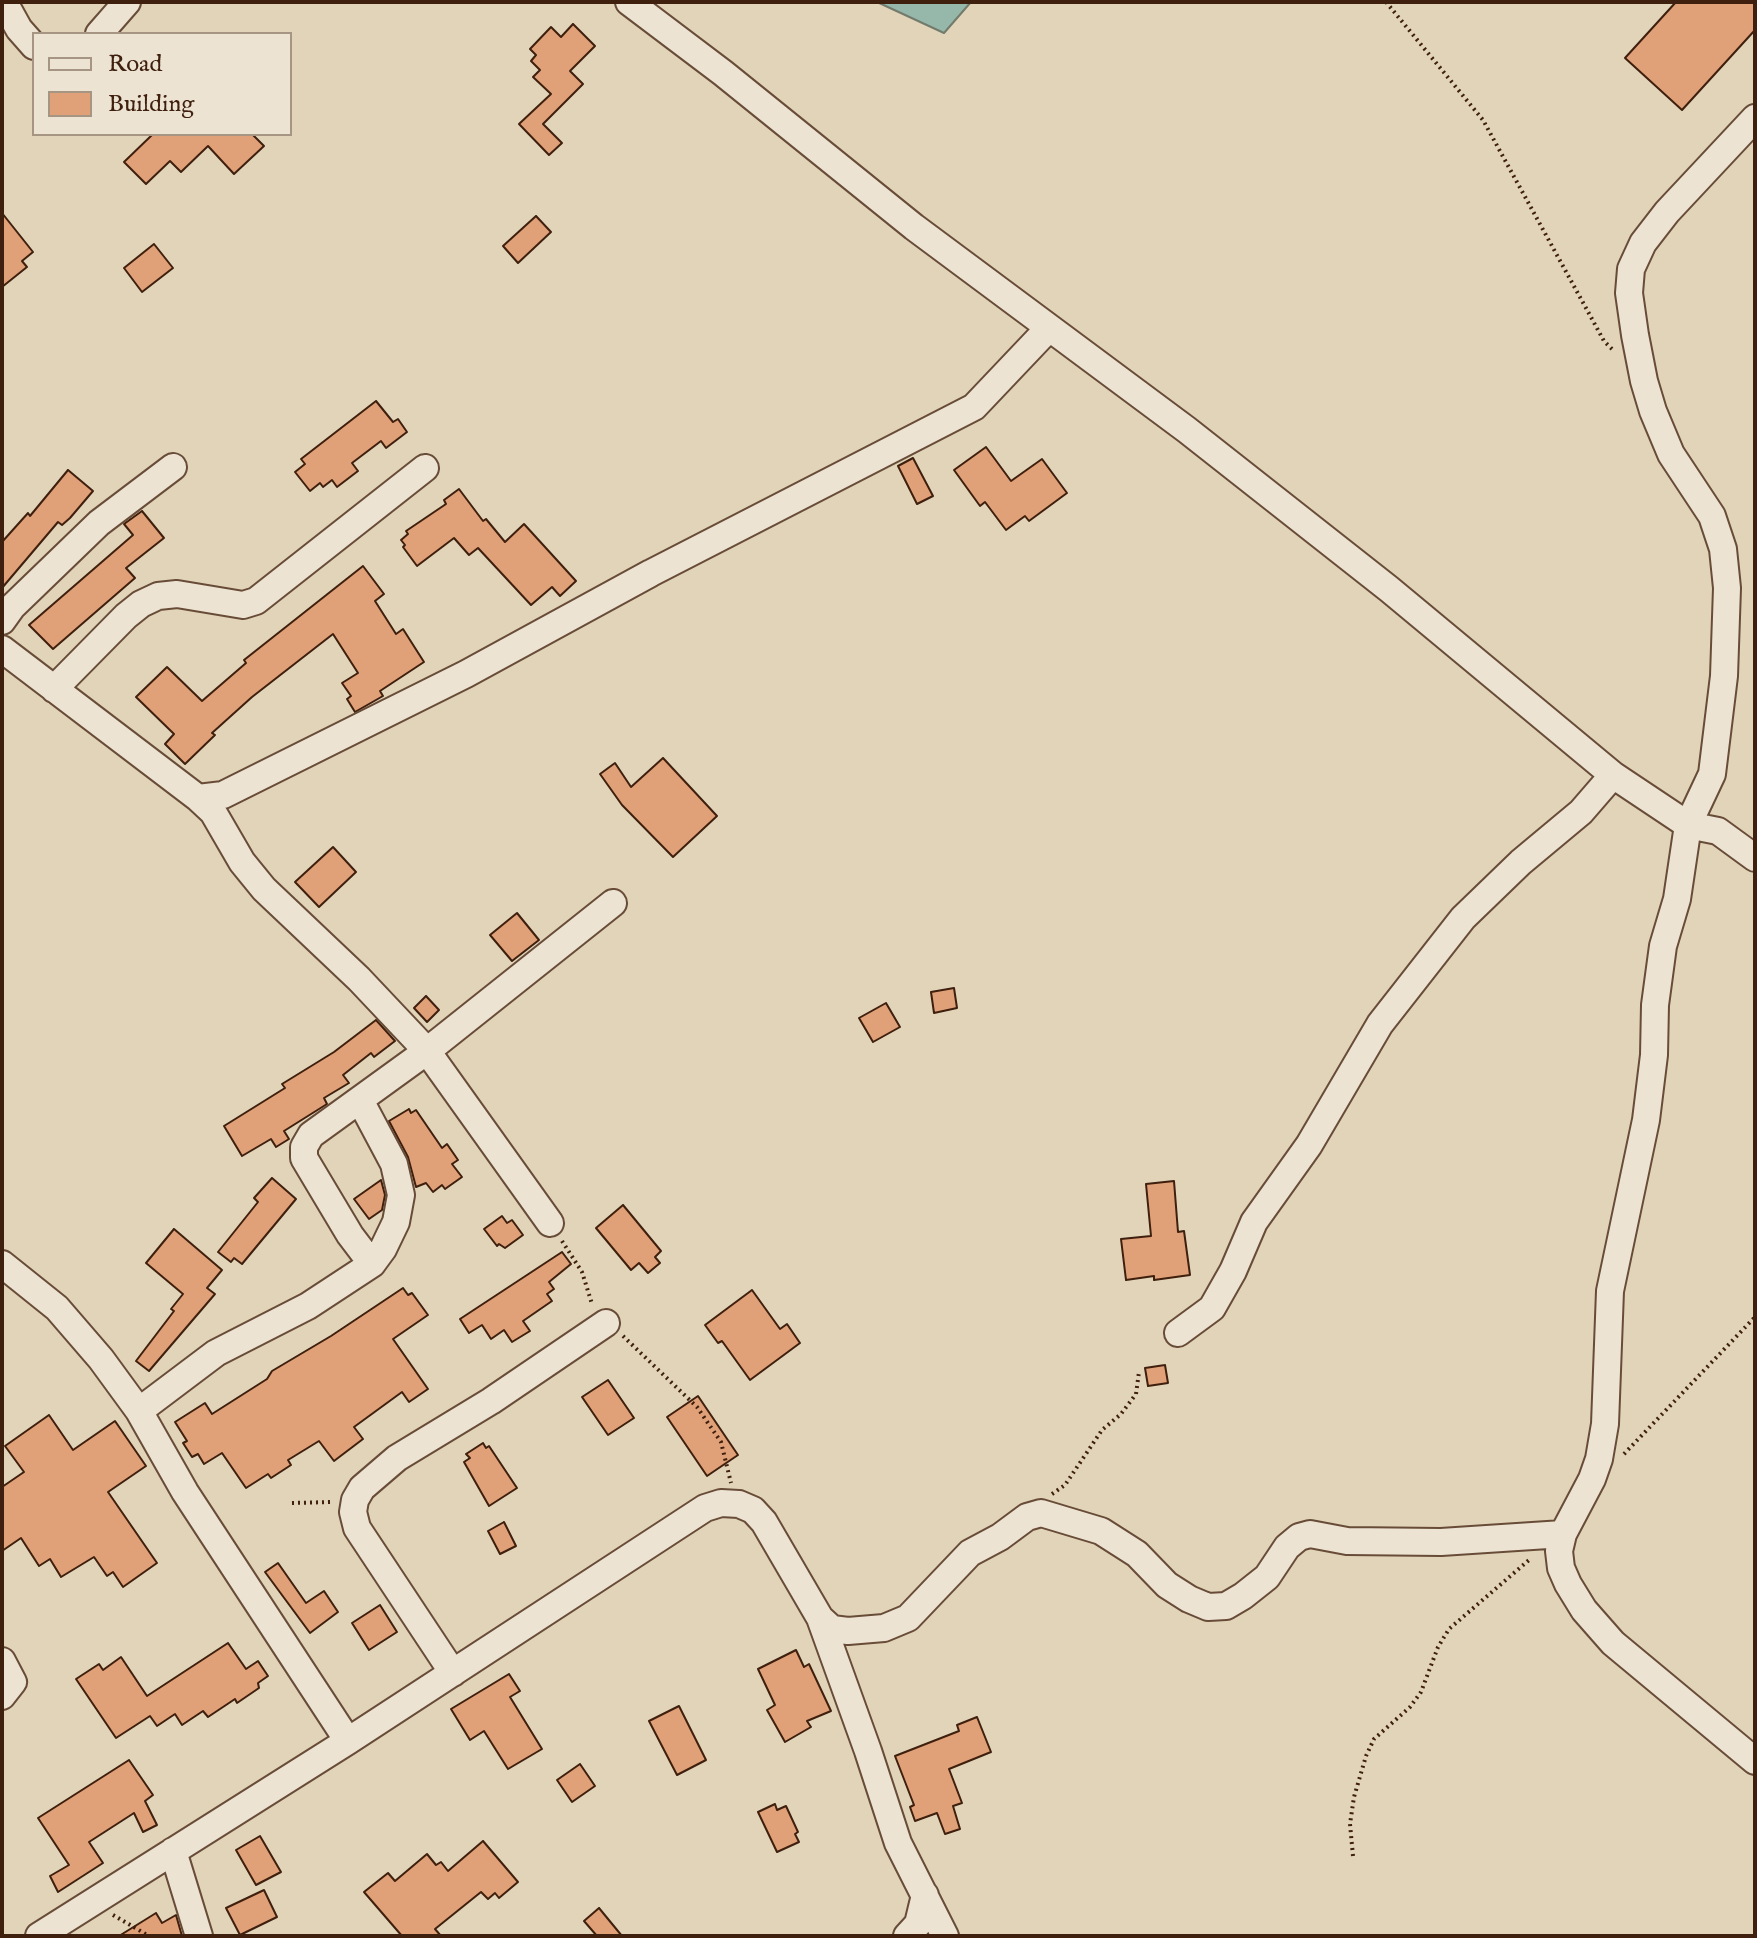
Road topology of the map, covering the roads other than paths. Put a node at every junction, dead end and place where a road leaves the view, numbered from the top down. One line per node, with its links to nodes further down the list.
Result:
1 (4, 2): 5 (street)
2 (127, 2): 4 (street)
3 (629, 2): 7 (street)
4 (101, 32)
5 (32, 44)
6 (1755, 118): 15 (street)
7 (1049, 328): 13 (street); 14 (street)
8 (173, 467): 10 (street)
9 (425, 468): 12 (street)
10 (2, 621)
11 (2, 649): 12 (street)
12 (54, 689): 14 (street)
13 (1613, 775): 15 (street); 24 (street)
14 (198, 798): 18 (street)
15 (1688, 825): 16 (street); 26 (street)
16 (1755, 858)
17 (613, 903): 18 (street)
18 (427, 1051): 19 (street); 20 (street)
19 (361, 1102): 22 (street); 22 (street)
20 (550, 1223)
21 (2, 1264): 25 (street)
22 (372, 1264): 25 (street)
23 (606, 1323): 29 (street)
24 (1178, 1333)
25 (139, 1411): 31 (street)
26 (1563, 1534): 27 (street); 32 (street)
27 (820, 1618): 29 (street); 34 (street)
28 (2, 1661): 30 (street)
29 (453, 1673): 31 (street)
30 (2, 1696)
31 (348, 1741): 33 (street)
32 (1755, 1761)
33 (173, 1851): 35 (street); 36 (street)
34 (925, 1895): 37 (street); 38 (street)
35 (39, 1936)
36 (199, 1936)
37 (907, 1936)
38 (945, 1936)

